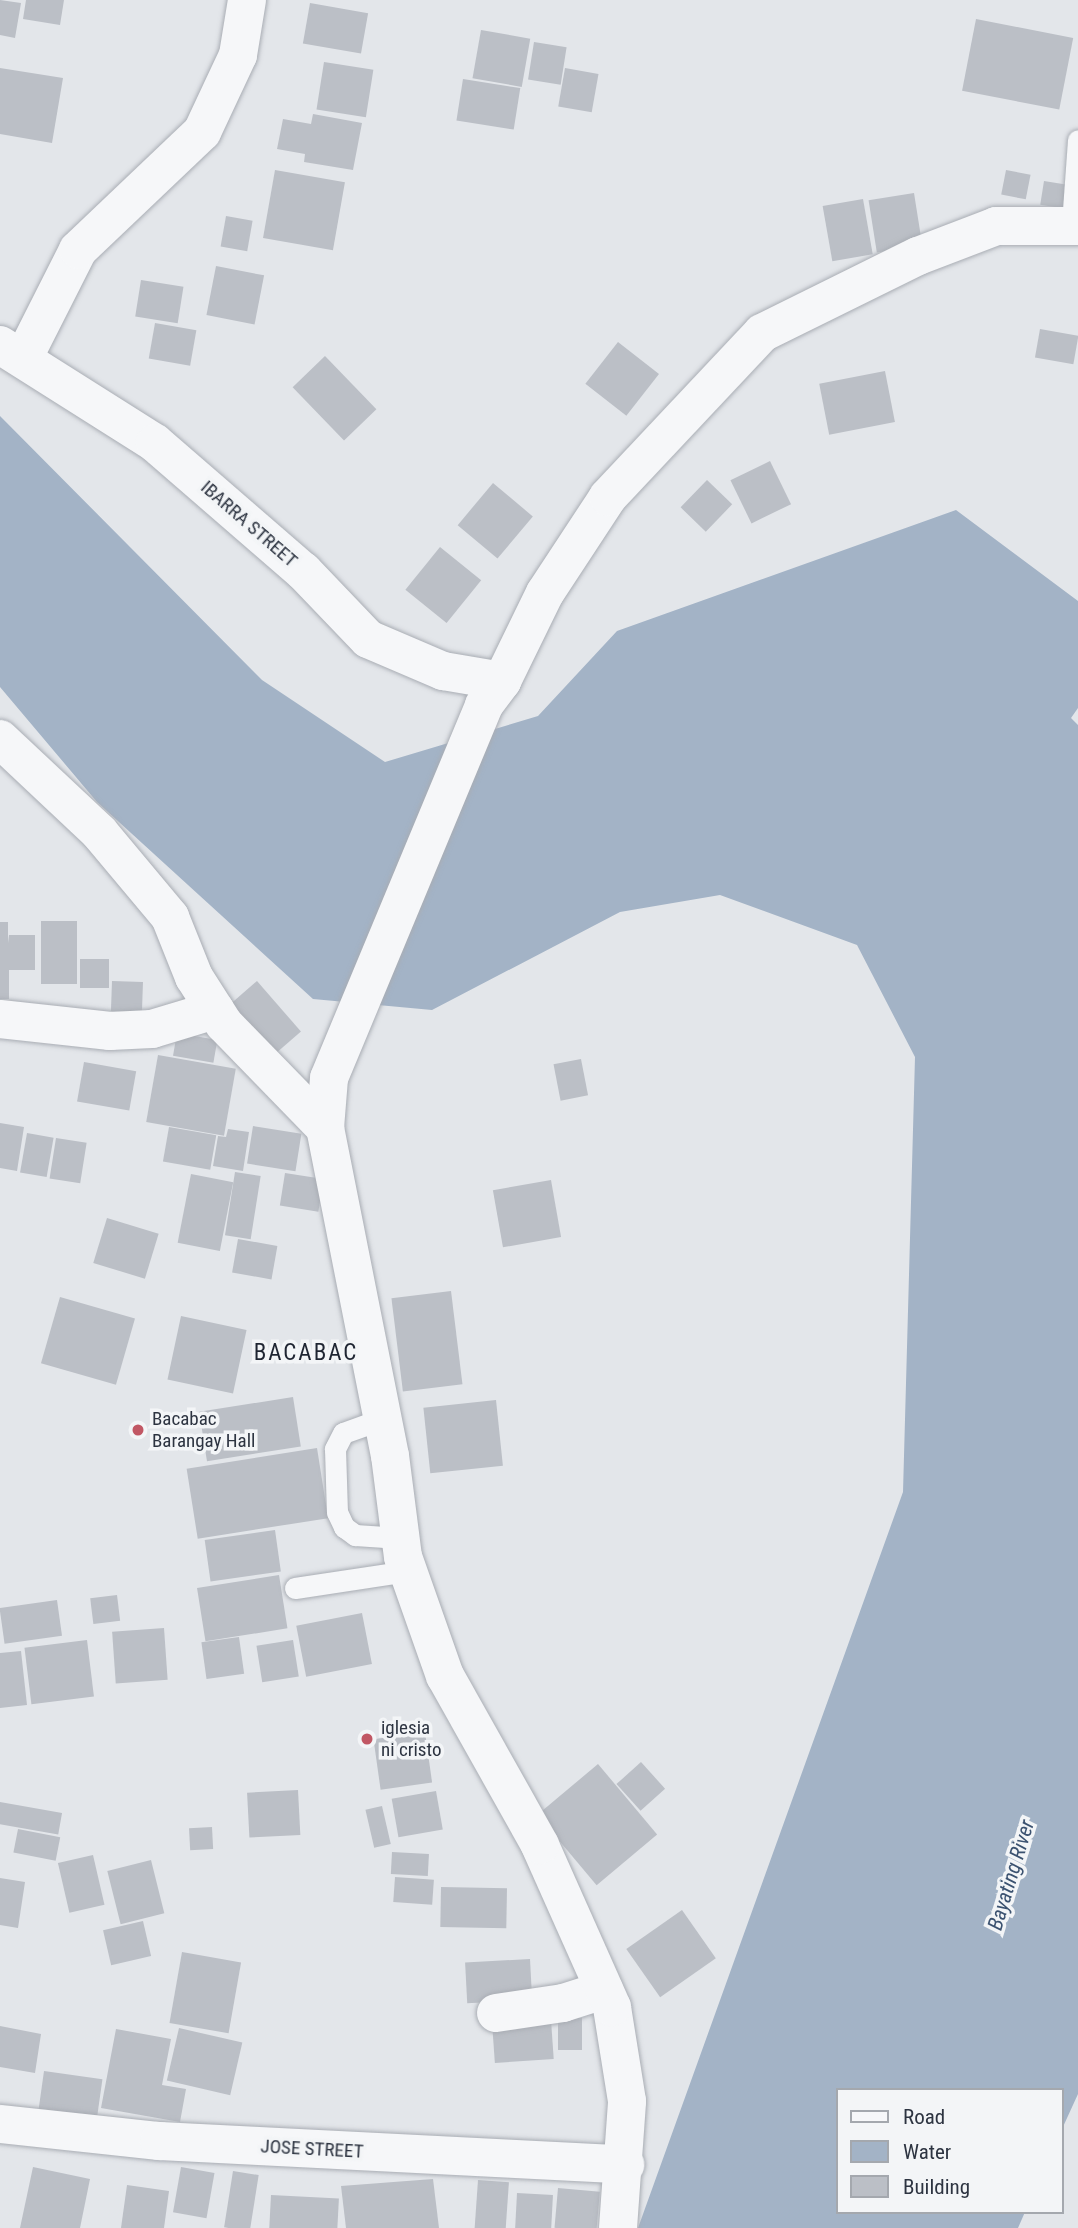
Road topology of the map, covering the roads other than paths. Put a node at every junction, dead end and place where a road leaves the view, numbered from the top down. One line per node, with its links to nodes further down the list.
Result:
1 (247, 0): 4 (street)
2 (1078, 140): 3 (lane)
3 (1075, 225): 5 (street)
4 (12, 351): 5 (street, IBARRA STREET)
5 (493, 693): 9 (street)
6 (0, 739): 7 (street)
7 (215, 1010): 8 (street); 9 (street)
8 (0, 1018)
9 (325, 1128): 10 (street)
10 (382, 1419): 11 (street); 11 (lane)
11 (404, 1554): 12 (lane); 13 (street)
12 (295, 1588)
13 (604, 1990): 14 (street); 16 (street)
14 (496, 2013)
15 (0, 2124): 16 (street, JOSE STREET)
16 (625, 2165): 17 (street)
17 (618, 2228)

